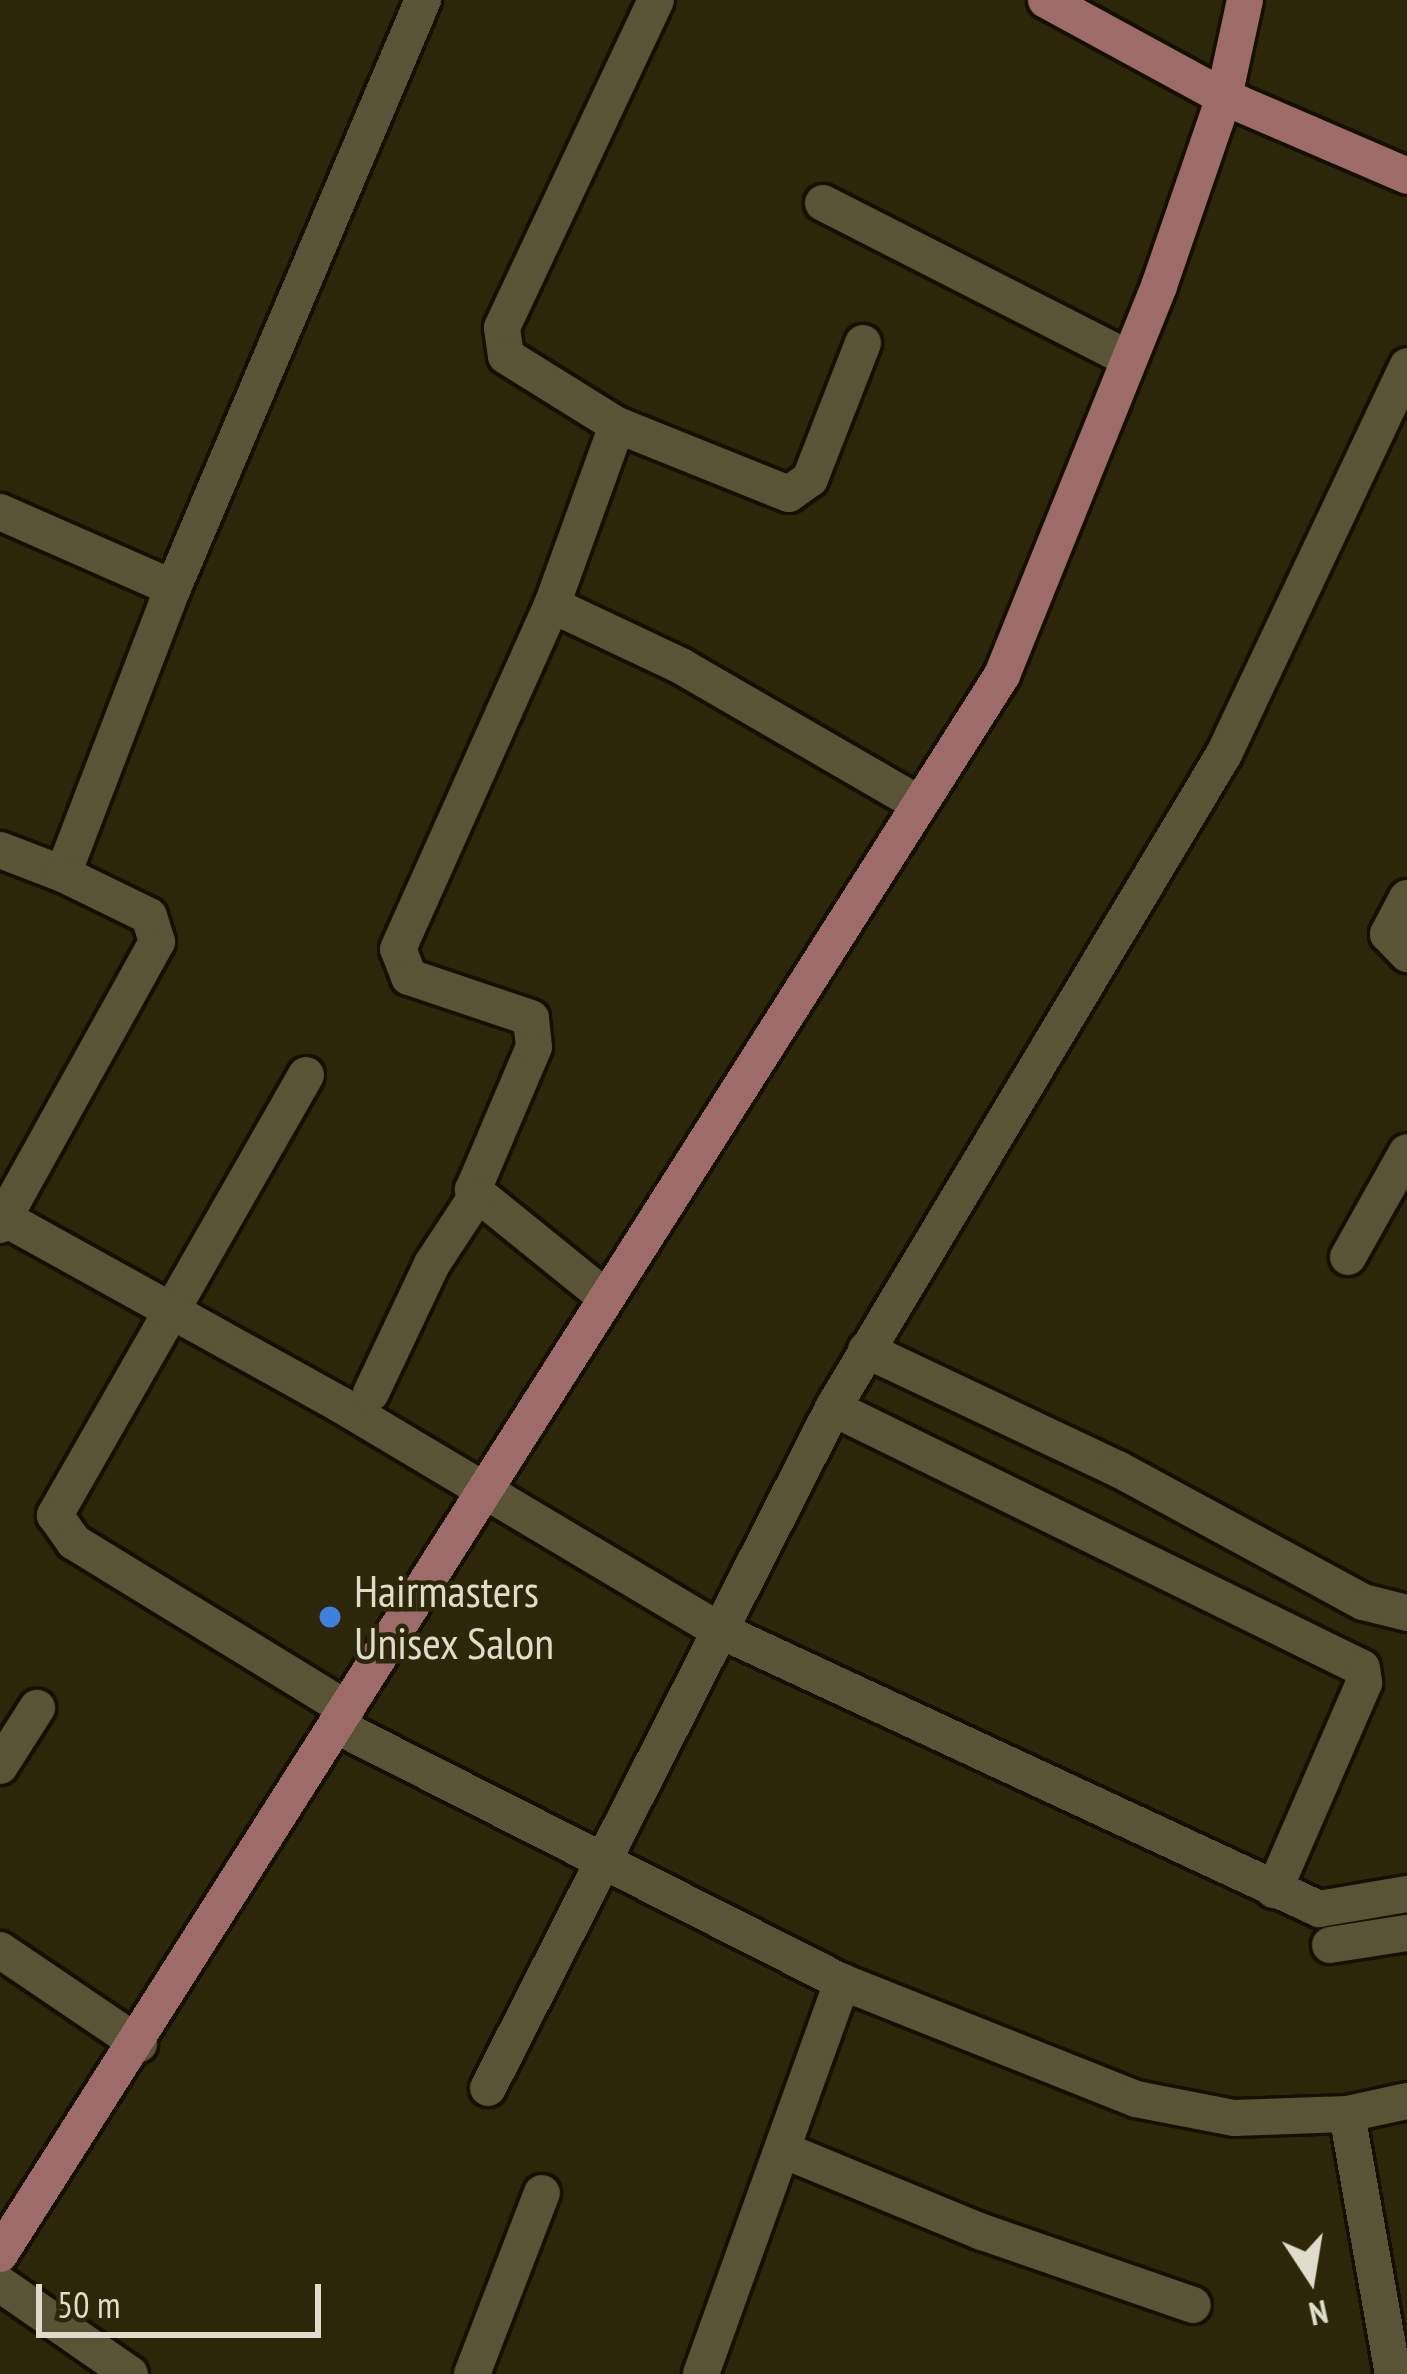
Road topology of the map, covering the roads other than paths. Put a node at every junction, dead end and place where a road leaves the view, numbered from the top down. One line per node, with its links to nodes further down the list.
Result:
1 (422, 0): 13 (street)
2 (656, 0): 11 (street)
3 (1046, 0): 5 (main road)
4 (1246, 0): 5 (main road)
5 (1224, 97): 6 (main road); 9 (main road)
6 (1407, 176)
7 (823, 203): 9 (street)
8 (863, 344): 11 (street)
9 (1129, 359): 15 (main road)
10 (1407, 366): 27 (street)
11 (617, 425): 14 (street)
12 (0, 512): 13 (street)
13 (173, 588): 17 (street)
14 (552, 605): 15 (street); 22 (street)
15 (919, 803): 25 (main road)
16 (0, 850): 17 (street)
17 (63, 874): 23 (street)
18 (1407, 898): 19 (street)
19 (1407, 953)
20 (306, 1075): 26 (street)
21 (1407, 1152): 24 (street)
22 (476, 1197): 25 (street); 28 (street)
23 (2, 1221): 26 (street)
24 (1348, 1257)
25 (604, 1296): 30 (main road)
26 (170, 1307): 30 (street); 34 (street)
27 (866, 1350): 29 (street); 31 (street)
28 (371, 1393)
29 (832, 1408): 32 (street); 37 (street)
30 (488, 1495): 32 (street); 34 (main road)
31 (1407, 1613)
32 (717, 1629): 36 (street); 37 (street)
33 (38, 1708): 35 (street)
34 (342, 1718): 36 (street); 43 (main road)
35 (0, 1766)
36 (605, 1865): 42 (street); 44 (street)
37 (1274, 1890): 38 (street)
38 (1407, 1894)
39 (1407, 1933): 40 (street)
40 (1330, 1945)
41 (0, 1950): 43 (street)
42 (842, 1982): 46 (street); 47 (street)
43 (139, 2044): 49 (main road)
44 (488, 2089)
45 (1407, 2101): 46 (street)
46 (1347, 2114): 55 (street)
47 (784, 2150): 51 (street); 54 (street)
48 (542, 2193): 53 (street)
49 (0, 2254)
50 (0, 2284): 52 (street)
51 (1193, 2305)
52 (130, 2374)
53 (472, 2374)
54 (701, 2374)
55 (1393, 2374)

